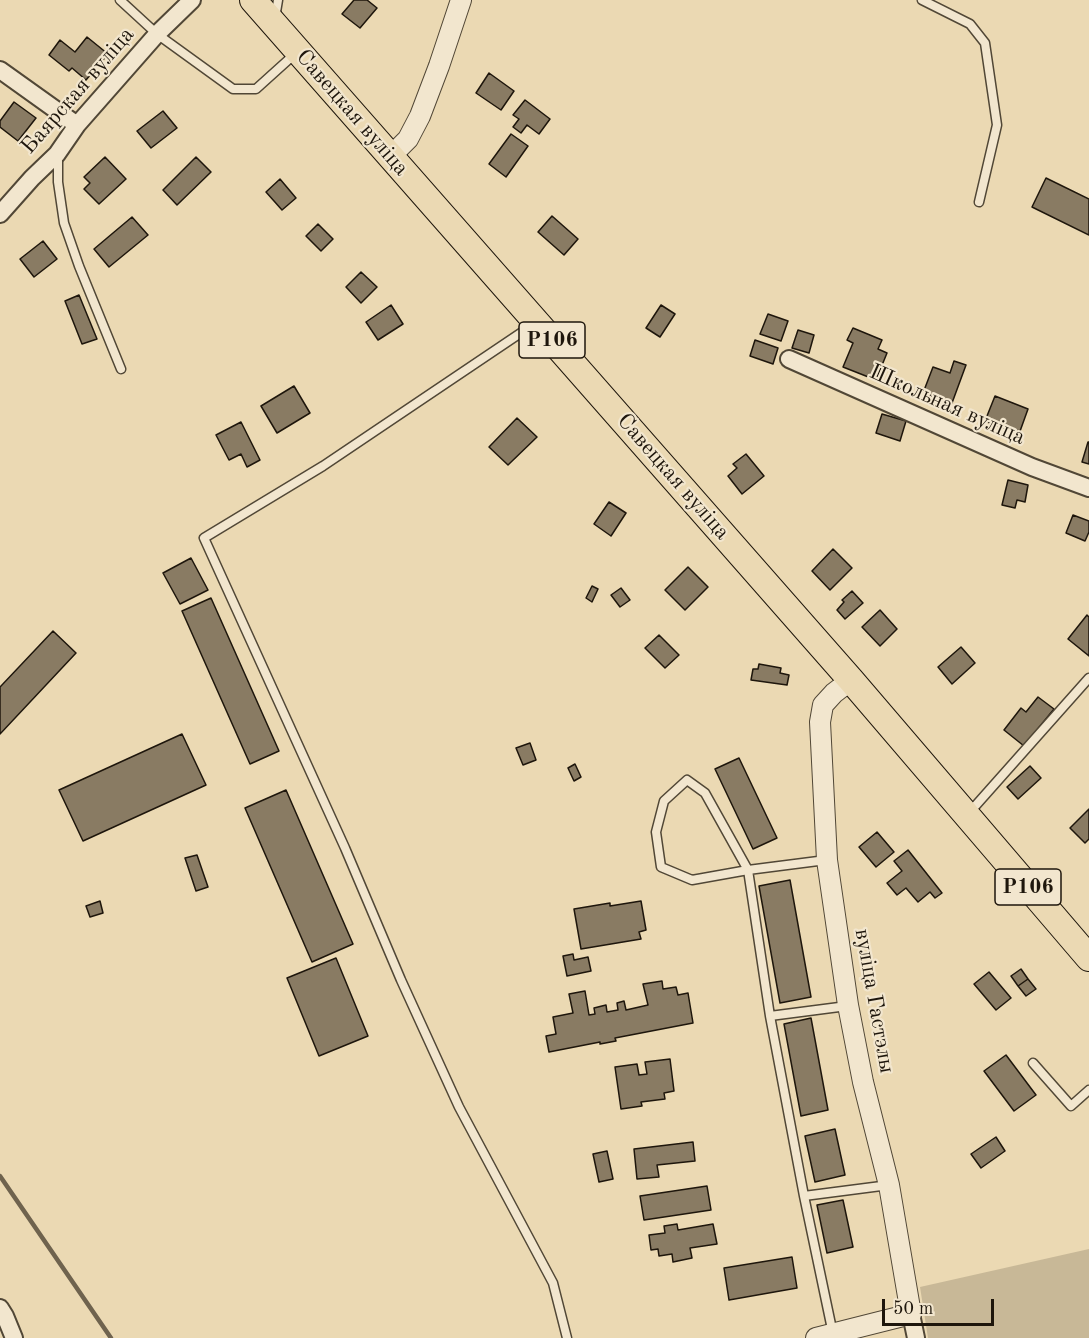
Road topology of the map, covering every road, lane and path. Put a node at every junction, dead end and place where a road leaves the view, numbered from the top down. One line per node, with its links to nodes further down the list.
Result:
1 (120, 0): 7 (lane)
2 (192, 0): 7 (street, Баярская вуліца)
3 (253, 0): 6 (main road, Савецкая вуліца / Р106)
4 (461, 0): 12 (street)
5 (922, 0): 13 (lane)
6 (276, 12): 8 (main road, Савецкая вуліца / Р106)
7 (157, 34): 8 (lane); 10 (street, Баярская вуліца)
8 (298, 51): 12 (main road, Савецкая вуліца / Р106)
9 (0, 70): 10 (street)
10 (77, 125): 11 (street, Баярская вуліца)
11 (57, 154): 14 (street, Баярская вуліца); 17 (lane)
12 (390, 157): 15 (main road, Савецкая вуліца / Р106)
13 (979, 202)
14 (0, 214)
15 (537, 322): 20 (main road, Савецкая вуліца / Р106); 35 (lane)
16 (789, 359): 18 (street, Школьная вуліца)
17 (121, 369)
18 (1089, 488)
19 (1089, 678): 21 (lane)
20 (851, 680): 21 (main road, Савецкая вуліца / Р106); 22 (street, вуліца Гастэлы)
21 (966, 816): 24 (main road, Савецкая вуліца / Р106)
22 (827, 860): 23 (lane); 25 (street, вуліца Гастэлы)
23 (748, 870): 23 (lane); 26 (lane)
24 (1089, 958)
25 (848, 1005): 26 (lane); 29 (street, вуліца Гастэлы)
26 (770, 1016): 30 (lane)
27 (1033, 1063): 28 (lane)
28 (1089, 1090)
29 (890, 1185): 30 (lane); 32 (street, вуліца Гастэлы)
30 (804, 1196): 33 (lane)
31 (0, 1308): 34 (street)
32 (912, 1314): 33 (street); 36 (street, вуліца Гастэлы)
33 (824, 1336)
34 (14, 1338)
35 (567, 1338)
36 (916, 1338)

